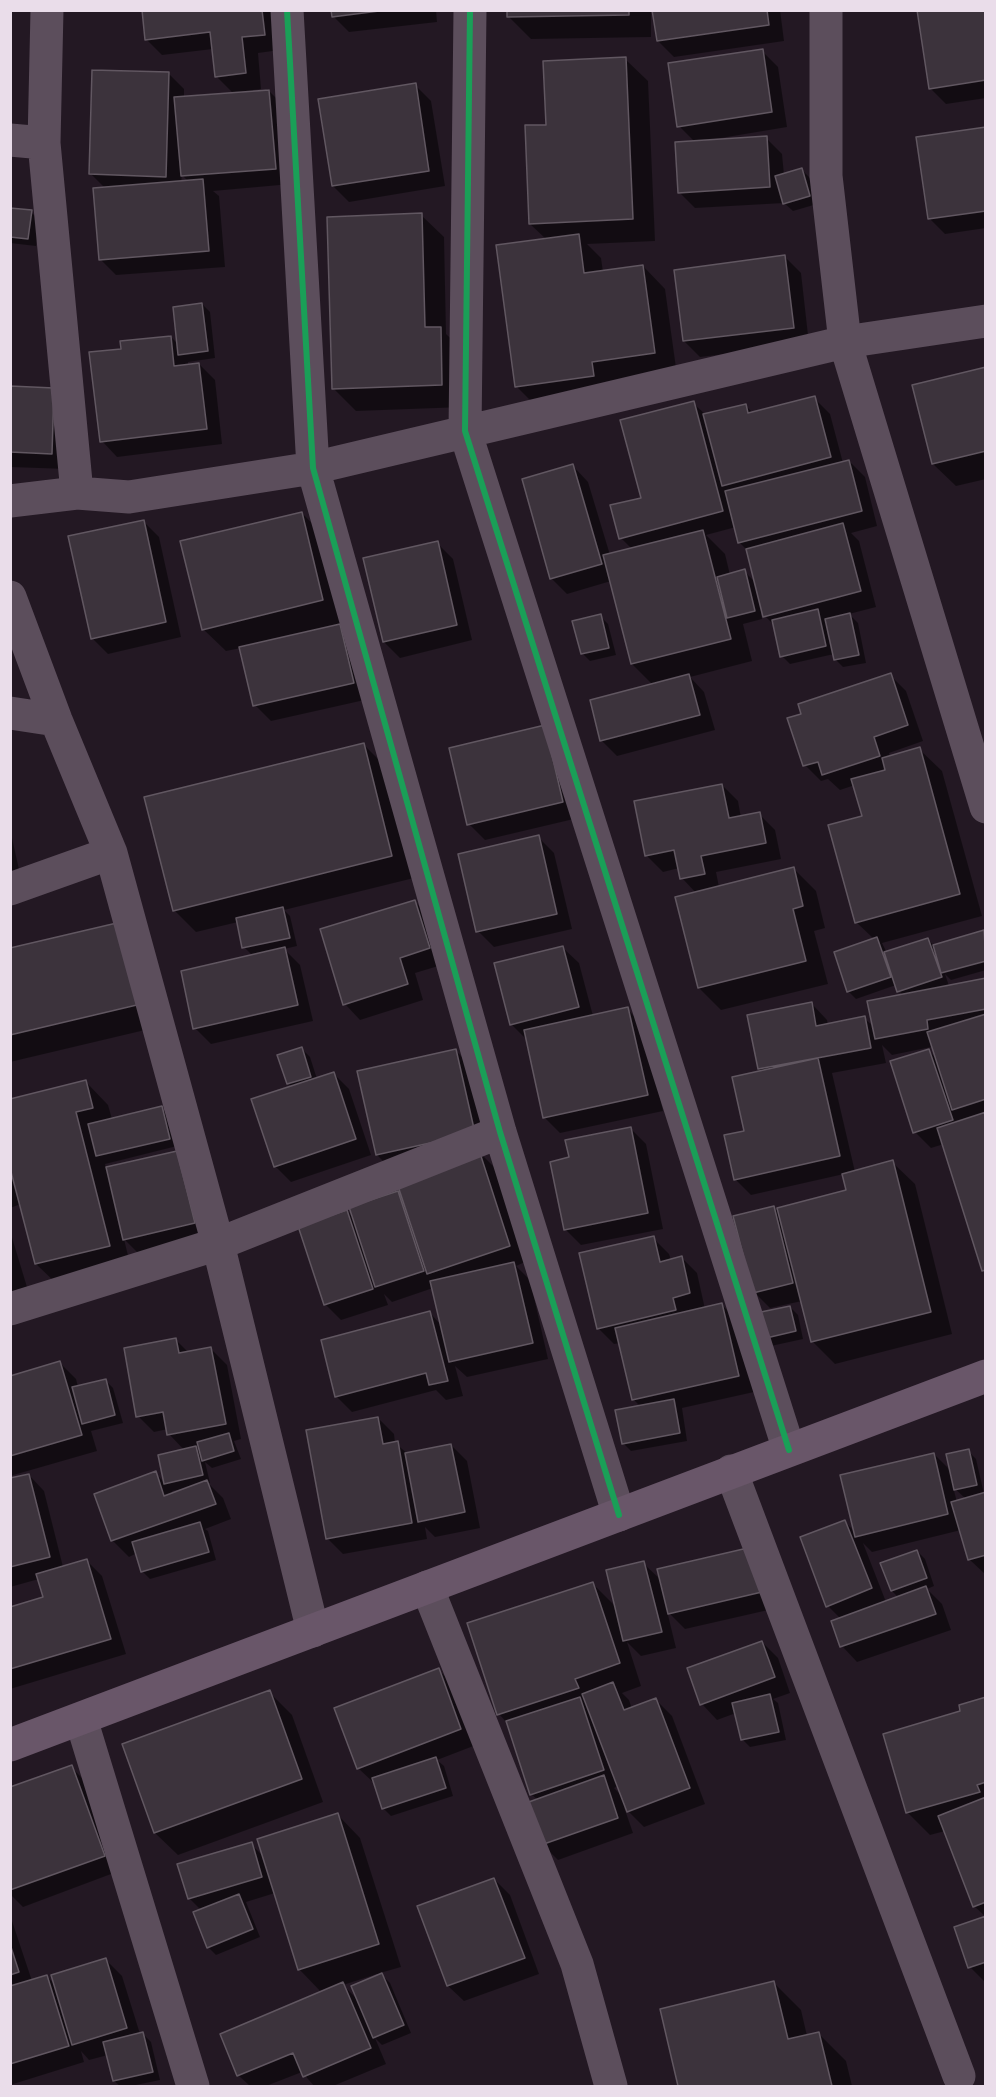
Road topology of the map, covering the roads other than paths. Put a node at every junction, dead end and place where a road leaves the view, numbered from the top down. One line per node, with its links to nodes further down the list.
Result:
1 (47, 10): 6 (street)
2 (286, 10): 10 (street)
3 (470, 10): 9 (street)
4 (826, 10): 8 (street)
5 (10, 140): 6 (street)
6 (44, 143): 11 (street)
7 (986, 321): 8 (street)
8 (845, 342): 9 (street); 16 (street)
9 (465, 431): 10 (street); 23 (street)
10 (313, 468): 11 (street); 19 (street)
11 (77, 493): 12 (street)
12 (10, 501)
13 (10, 597): 15 (street)
14 (10, 713): 15 (street)
15 (56, 720): 17 (street)
16 (986, 807)
17 (111, 853): 18 (street); 20 (street)
18 (10, 889)
19 (500, 1132): 20 (street); 25 (street)
20 (218, 1244): 21 (street); 27 (street)
21 (10, 1309)
22 (986, 1376): 23 (main road)
23 (789, 1450): 24 (main road)
24 (731, 1471): 25 (main road); 30 (street)
25 (619, 1515): 26 (main road)
26 (427, 1587): 27 (main road); 32 (street)
27 (313, 1631): 28 (main road)
28 (81, 1719): 29 (main road); 31 (street)
29 (10, 1745)
30 (969, 2076)
31 (193, 2086)
32 (611, 2086)

